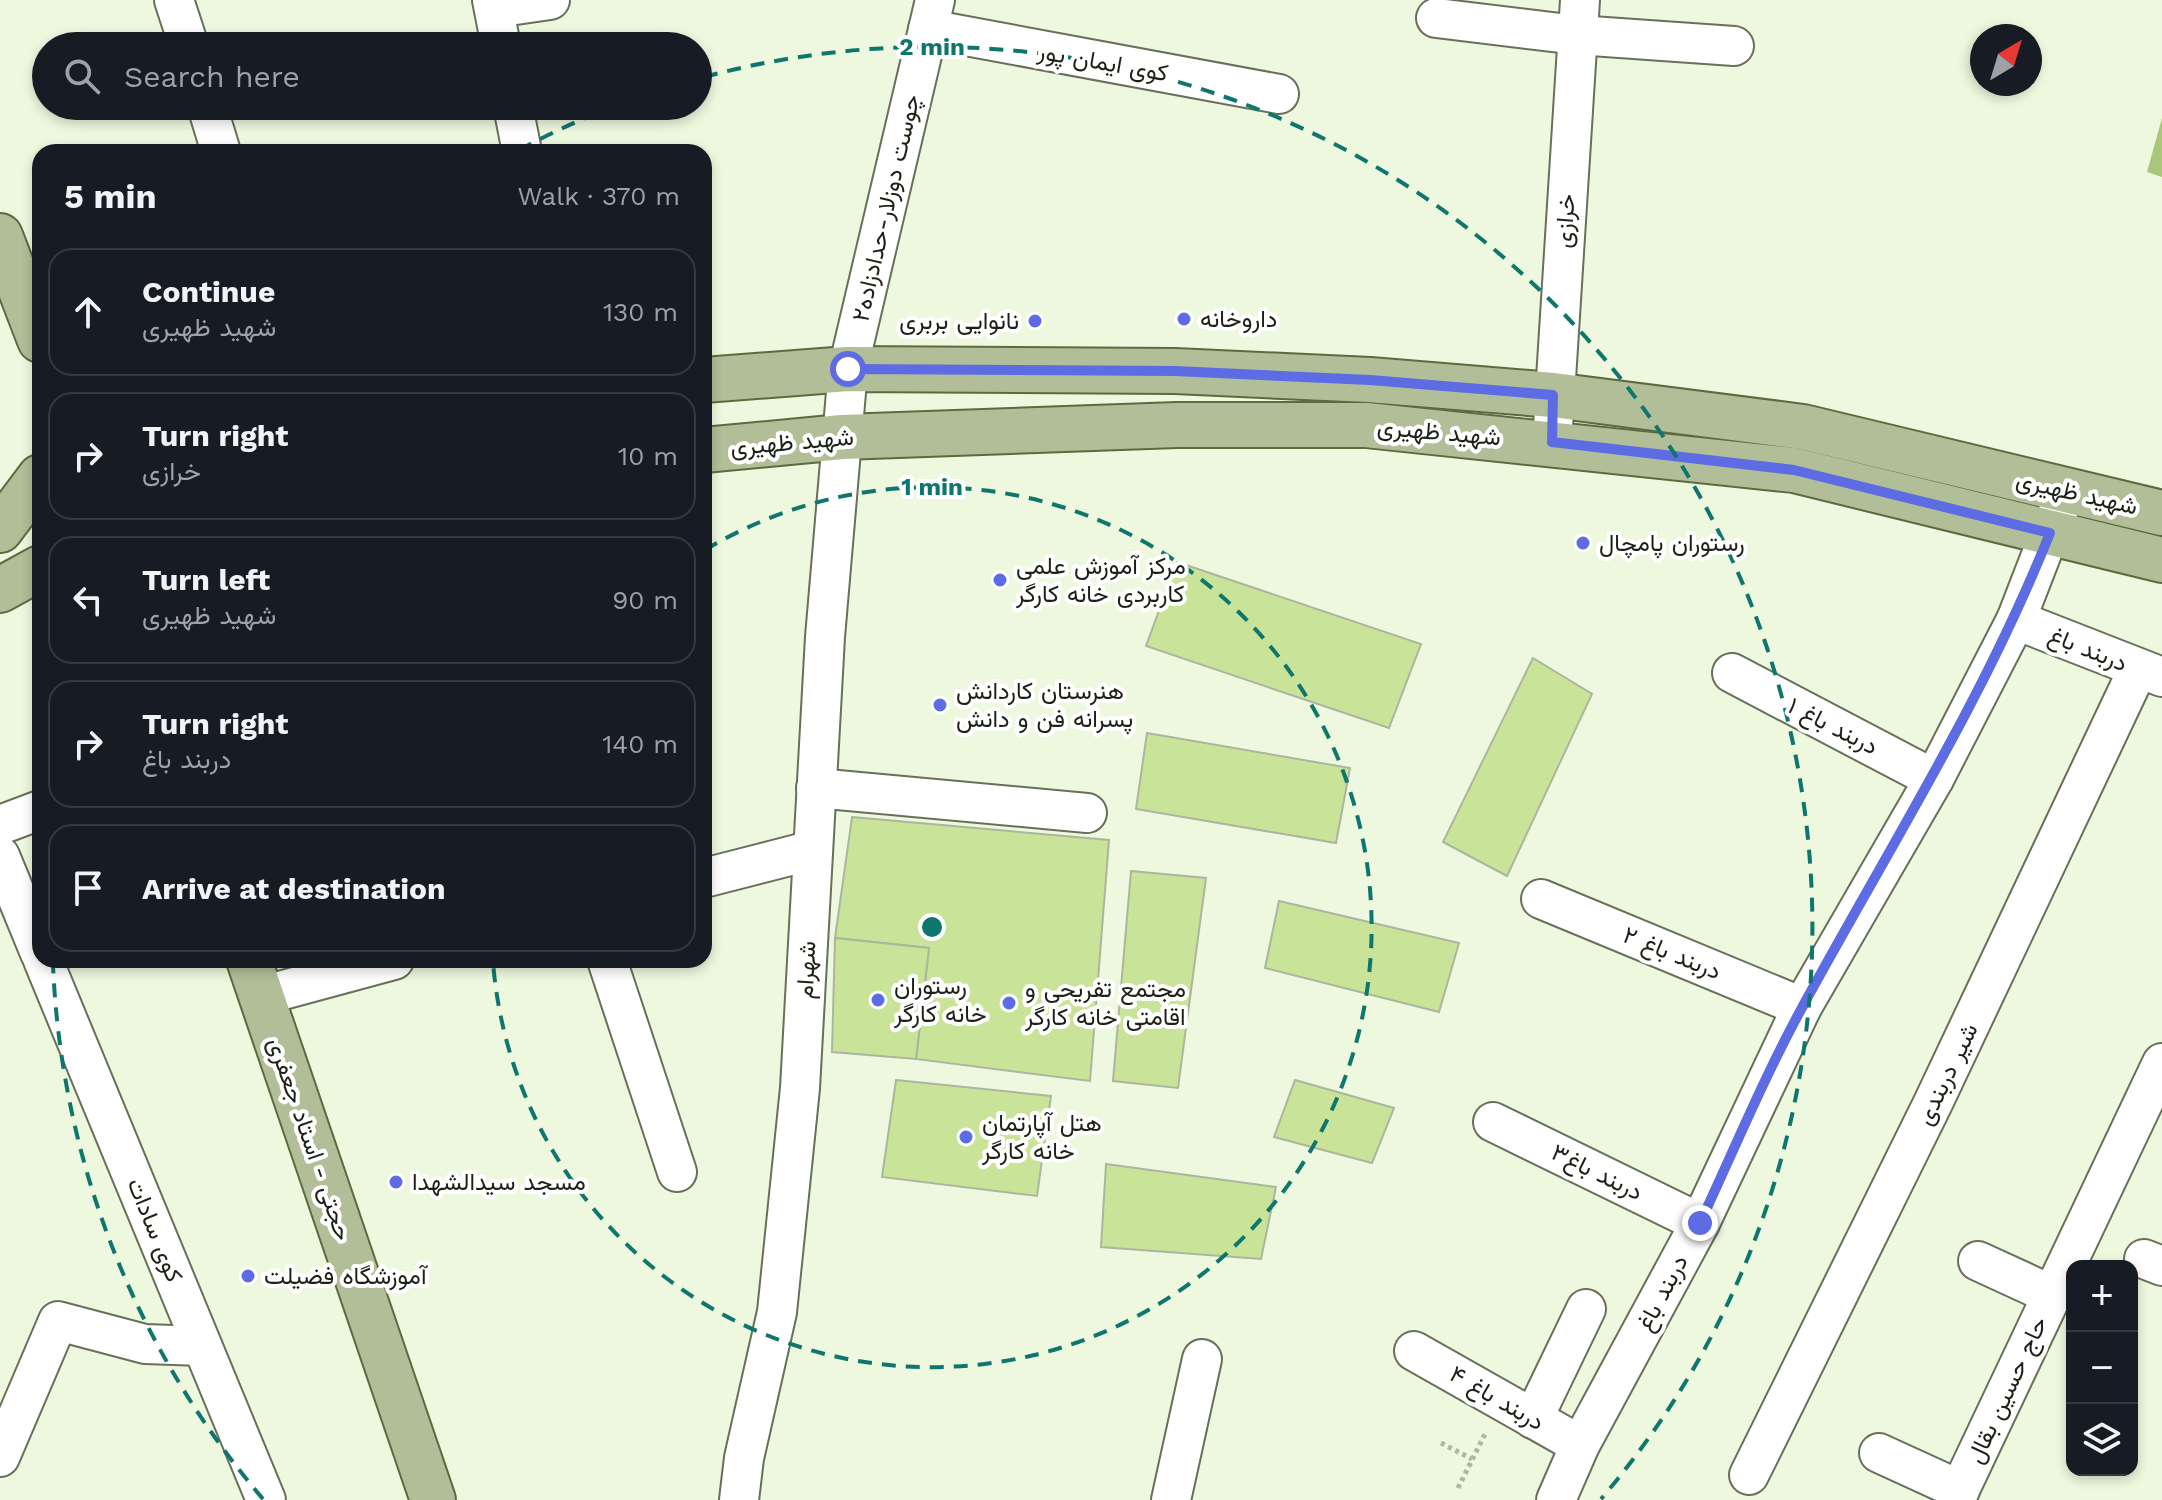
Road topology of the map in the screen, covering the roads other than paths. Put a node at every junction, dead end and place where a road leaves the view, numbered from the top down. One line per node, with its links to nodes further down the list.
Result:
1 (174, 0): 7 (street)
2 (550, 0): 3 (street)
3 (493, 4): 8 (street)
4 (931, 14): 10 (street, کوی ایمان پور); 17 (street, چوست دوزلار-حدادزاده۲)
5 (1436, 18): 6 (street)
6 (1579, 18): 9 (street); 19 (street, خرازی)
7 (184, 32)
8 (498, 32)
9 (1734, 46)
10 (1279, 94)
11 (211, 120): 13 (street)
12 (516, 120): 14 (street)
13 (219, 144)
14 (520, 144)
15 (0, 236): 16 (main road)
16 (32, 319)
17 (848, 369): 18 (main road, شهید ظهیری); 19 (main road, شهید ظهیری); 20 (street, چوست دوزلار-حدادزاده۲)
18 (712, 379)
19 (1553, 395): 21 (street, خرازی); 24 (main road, شهید ظهیری)
20 (842, 437): 21 (main road, شهید ظهیری); 22 (main road, شهید ظهیری); 35 (street, شهرام)
21 (1552, 442): 27 (main road, شهید ظهیری)
22 (712, 449)
23 (32, 488): 26 (main road)
24 (2067, 490): 25 (main road, شهید ظهیری); 27 (street, دربند باغ)
25 (2162, 513)
26 (0, 530)
27 (2050, 533): 28 (main road, شهید ظهیری); 31 (street, دربند باغ)
28 (2162, 560)
29 (32, 572): 30 (main road)
30 (0, 590)
31 (2016, 620): 33 (street, دربند باغ); 34 (street, دربند باغ)
32 (1732, 673): 34 (street, دربند باغ ۱)
33 (2150, 673): 63 (street, شیر دربندی)
34 (1934, 779): 48 (street, دربند باغ)
35 (816, 788): 37 (street); 39 (street, شهرام)
36 (32, 813): 38 (street)
37 (1087, 813)
38 (0, 825)
39 (813, 850): 41 (street); 67 (street, شهرام)
40 (0, 856): 43 (street)
41 (712, 876)
42 (1541, 899): 48 (street, دربند باغ ۲)
43 (32, 934)
44 (46, 968): 56 (street, کوی سادات)
45 (332, 968): 47 (street)
46 (610, 968): 51 (street)
47 (255, 978): 66 (main road, حجتی - استاد جعفری)
48 (1802, 1007): 52 (street, دربند باغ)
49 (2162, 1063): 54 (street, حاج حسین بقال)
50 (1493, 1122): 52 (street, دربند باغ۳)
51 (677, 1172)
52 (1700, 1223): 60 (street, دربند باغ)
53 (1978, 1261): 54 (street)
54 (2052, 1295): 64 (street, حاج حسین بقال)
55 (1586, 1309): 59 (street)
56 (202, 1346): 62 (street); 65 (street, کوی سادات)
57 (1414, 1351): 59 (street, دربند باغ ۴)
58 (1202, 1359): 68 (street)
59 (1517, 1410): 60 (street, دربند باغ ۴)
60 (1580, 1445): 69 (street, دربند باغ)
61 (1879, 1453): 64 (street)
62 (0, 1457)
63 (1749, 1475)
64 (1957, 1495)
65 (266, 1500)
66 (432, 1500)
67 (739, 1500)
68 (1171, 1500)
69 (1556, 1500)

